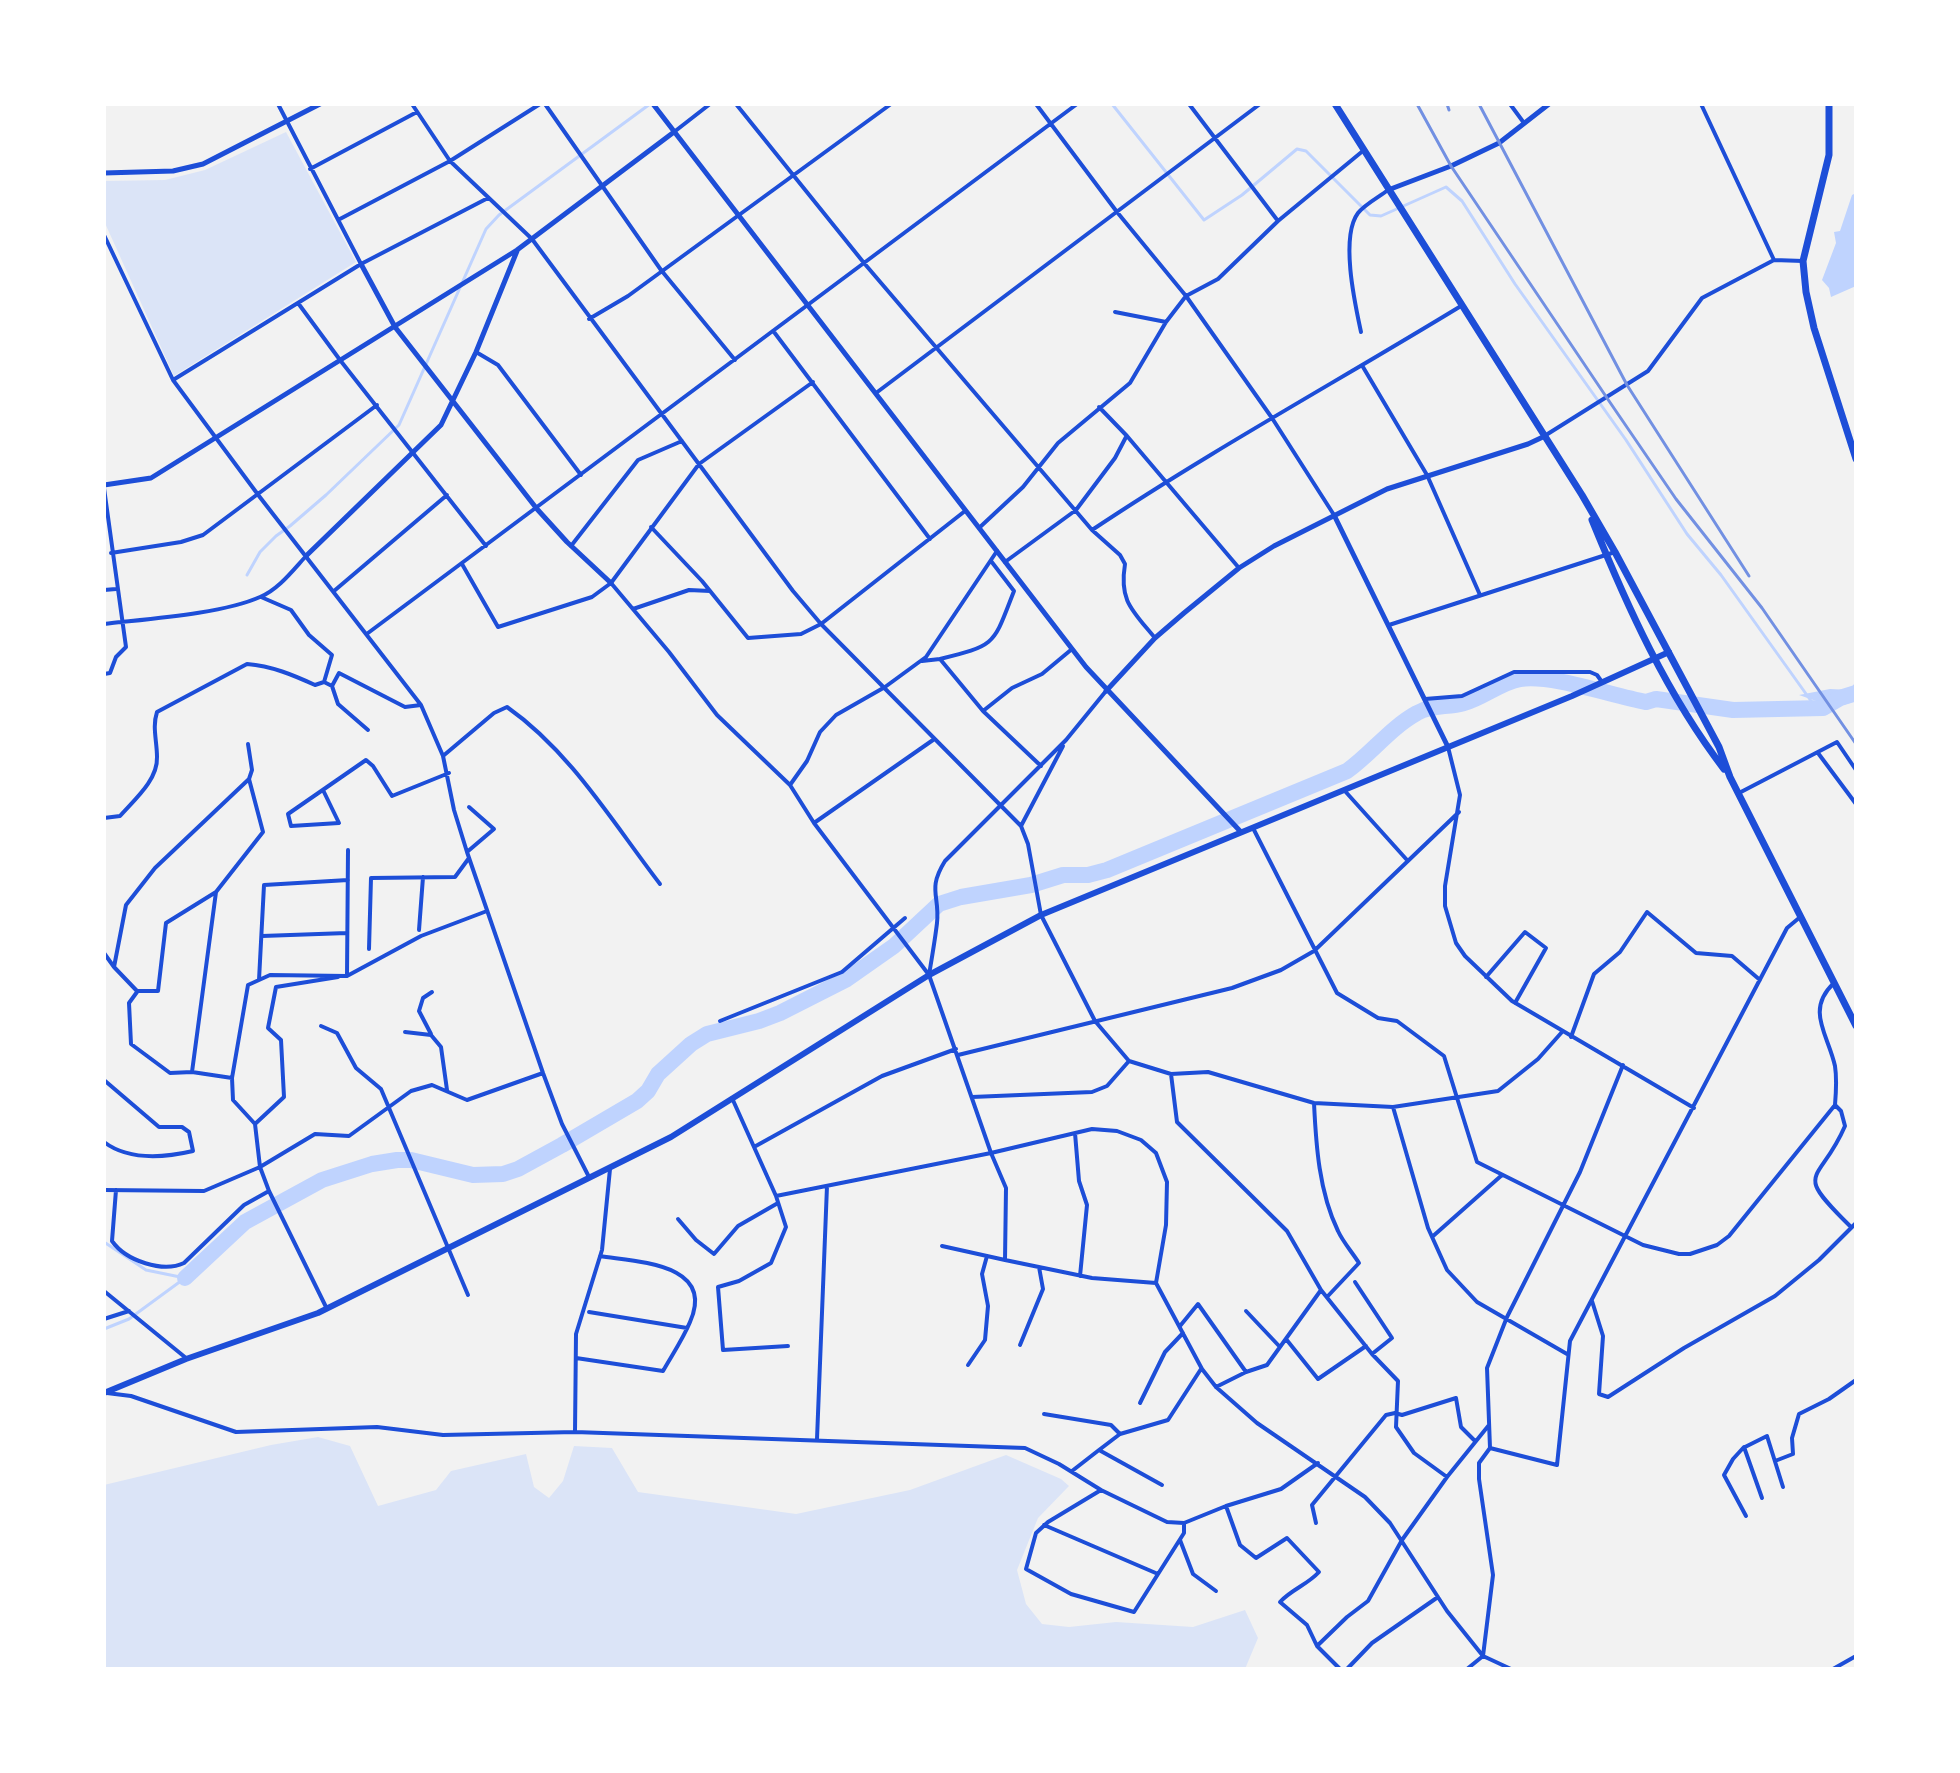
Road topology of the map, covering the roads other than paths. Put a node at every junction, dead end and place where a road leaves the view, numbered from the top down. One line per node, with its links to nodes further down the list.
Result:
1 (278, 104): 19 (street)
2 (320, 104): 19 (street)
3 (412, 104): 18 (street)
4 (542, 104): 25 (street); 29 (street)
5 (653, 104): 22 (street)
6 (710, 104): 22 (street)
7 (736, 104): 28 (street)
8 (891, 104): 28 (street)
9 (1036, 104): 21 (street)
10 (1077, 104): 21 (street)
11 (1189, 104): 23 (street)
12 (1260, 104): 23 (street)
13 (1335, 104): 24 (highway)
14 (1510, 104): 20 (street)
15 (1549, 104): 20 (street)
16 (1701, 104): 39 (street)
17 (1829, 104): 40 (highway)
18 (417, 112): 25 (street); 26 (street)
19 (286, 122): 26 (street); 27 (street)
20 (1524, 123): 30 (street)
21 (1051, 124): 32 (street); 41 (street)
22 (674, 132): 29 (street); 33 (street)
23 (1215, 138): 32 (street); 35 (street)
24 (1364, 150): 30 (highway); 35 (street)
25 (450, 161): 31 (street); 34 (street)
26 (310, 169): 34 (street)
27 (104, 173)
28 (794, 176): 33 (street); 41 (street)
29 (603, 185): 37 (street); 43 (street)
30 (1388, 190): 47 (highway); 53 (street)
31 (488, 198): 37 (street); 42 (street)
32 (1117, 212): 44 (street); 54 (street)
33 (740, 216): 43 (street); 46 (street)
34 (338, 220): 42 (street)
35 (1278, 221): 44 (street)
36 (104, 235): 59 (street)
37 (532, 239): 38 (street); 49 (street)
38 (517, 250): 51 (street); 55 (street)
39 (1774, 260): 40 (street); 67 (street)
40 (1803, 261): 72 (highway)
41 (864, 263): 46 (street); 54 (street)
42 (361, 264): 45 (street); 51 (street)
43 (661, 270): 49 (street); 57 (street)
44 (1186, 296): 50 (street); 66 (street)
45 (298, 303): 56 (street); 59 (street)
46 (808, 304): 52 (street); 61 (street)
47 (1463, 305): 58 (street); 67 (highway)
48 (1115, 312): 50 (street)
49 (589, 319): 65 (street)
50 (1166, 322): 64 (street)
51 (395, 327): 56 (street); 62 (street)
52 (774, 332): 57 (street); 60 (street)
53 (1361, 332)
54 (938, 348): 61 (street); 74 (street)
55 (476, 352): 62 (street); 75 (street)
56 (340, 360): 63 (street); 69 (street)
57 (735, 360): 65 (street)
58 (1363, 367): 66 (street); 76 (street)
59 (173, 380): 69 (street)
60 (813, 382): 73 (street); 89 (street)
61 (876, 393): 84 (street)
62 (454, 400): 71 (street); 82 (street)
63 (377, 405): 71 (street); 81 (street)
64 (1099, 407): 68 (street); 74 (street)
65 (662, 413): 70 (street); 75 (street)
66 (1272, 418): 77 (street); 85 (street)
67 (1546, 435): 76 (street); 80 (highway)
68 (1127, 436): 77 (street); 83 (street)
69 (215, 437): 78 (street); 81 (street)
70 (682, 441): 73 (street); 92 (street)
71 (415, 453): 79 (street); 96 (street)
72 (1856, 459)
73 (699, 464): 86 (street); 112 (street)
74 (1040, 467): 83 (street); 87 (street)
75 (581, 475): 82 (street)
76 (1427, 475): 85 (street); 107 (street)
77 (1166, 481): 88 (street); 101 (street)
78 (104, 487): 90 (street)
79 (447, 495): 91 (street); 105 (street)
80 (1582, 495): 94 (highway); 97 (highway)
81 (259, 496): 95 (street); 96 (street)
82 (537, 509): 91 (street); 92 (street)
83 (1076, 510): 88 (street); 99 (street)
84 (966, 511): 87 (street); 89 (street)
85 (1334, 515): 101 (street); 113 (street)
86 (651, 527): 102 (street); 106 (street)
87 (979, 528): 93 (street)
88 (1092, 530): 115 (street)
89 (930, 539): 112 (street)
90 (107, 544): 95 (street)
91 (486, 546): 100 (street)
92 (571, 546): 102 (street)
93 (997, 551): 98 (street); 99 (street)
94 (1615, 552): 97 (street); 117 (highway)
95 (111, 553): 103 (street)
96 (307, 555): 105 (street); 108 (street)
97 (1606, 555): 107 (street); 119 (highway)
98 (991, 561): 118 (street); 120 (street)
99 (1005, 562): 116 (street)
100 (462, 564): 102 (street); 114 (street)
101 (1239, 568): 115 (street)
102 (611, 583): 109 (street)
103 (116, 589): 104 (street); 110 (street)
104 (104, 590)
105 (334, 591): 114 (street)
106 (710, 591): 109 (street); 112 (street)
107 (1480, 595): 113 (street)
108 (261, 597): 110 (street); 122 (street)
109 (633, 609): 142 (street)
110 (121, 622): 111 (street); 121 (street)
111 (104, 624)
112 (821, 624): 125 (street)
113 (1388, 625): 127 (street)
114 (368, 633): 128 (street)
115 (1155, 638): 126 (street)
116 (1072, 649): 126 (street); 129 (street)
117 (1669, 652): 119 (main road); 140 (highway)
118 (940, 659): 120 (street); 129 (street)
119 (1656, 659): 123 (main road); 140 (highway)
120 (919, 662): 125 (street)
121 (104, 674)
122 (324, 682): 124 (street); 150 (street)
123 (1602, 682): 127 (street); 134 (main road)
124 (332, 686): 128 (street); 130 (street)
125 (885, 687): 131 (street); 142 (street)
126 (1106, 691): 132 (street); 154 (street)
127 (1426, 700): 134 (street)
128 (421, 705): 136 (street)
129 (983, 711): 137 (street)
130 (368, 730)
131 (934, 739): 148 (street); 151 (street)
132 (1066, 740): 137 (street); 152 (street)
133 (248, 744): 141 (street)
134 (1448, 747): 143 (main road); 149 (street)
135 (1818, 753): 138 (street); 145 (street); 146 (street)
136 (443, 756): 139 (street); 161 (street)
137 (1041, 766): 148 (street)
138 (1856, 770)
139 (449, 773): 144 (street); 156 (street)
140 (1730, 777): 145 (highway)
141 (249, 779): 162 (street); 174 (street)
142 (790, 785): 151 (street)
143 (1343, 789): 153 (main road); 158 (street)
144 (323, 790): 144 (street)
145 (1739, 793): 165 (highway)
146 (1856, 804)
147 (469, 807): 156 (street)
148 (1002, 807): 152 (street); 175 (street)
149 (1459, 812): 158 (street); 177 (street)
150 (104, 818)
151 (814, 823): 167 (street)
152 (1021, 826): 164 (street)
153 (1252, 826): 154 (main road); 172 (street)
154 (1240, 831): 164 (main road)
155 (348, 850): 160 (street)
156 (467, 852): 157 (street)
157 (469, 858): 159 (street); 163 (street)
158 (1407, 860): 172 (street)
159 (423, 877): 168 (street); 171 (street)
160 (348, 880): 169 (street); 170 (street)
161 (660, 884)
162 (216, 892): 181 (street); 195 (street)
163 (487, 911): 176 (street); 196 (street)
164 (1041, 915): 175 (main road); 185 (street)
165 (1801, 917): 179 (street); 180 (highway)
166 (905, 918): 167 (street)
167 (894, 928): 175 (street); 184 (street)
168 (419, 930)
169 (347, 933): 170 (street); 176 (street)
170 (261, 936): 178 (street)
171 (369, 949)
172 (1314, 951): 185 (street); 201 (street)
173 (104, 953): 174 (street)
174 (114, 967): 181 (street)
175 (929, 975): 192 (street); 203 (main road)
176 (347, 976): 178 (street); 209 (street)
177 (1486, 977): 183 (street); 183 (street)
178 (259, 980): 198 (street)
179 (1760, 980): 191 (street); 208 (street)
180 (1834, 983): 187 (highway); 205 (street)
181 (137, 991): 195 (street)
182 (432, 992): 190 (street)
183 (1515, 1003): 189 (street)
184 (720, 1021)
185 (1095, 1021): 192 (street); 193 (street)
186 (321, 1026): 207 (street)
187 (1856, 1026)
188 (405, 1032): 190 (street)
189 (1562, 1032): 191 (street); 201 (street)
190 (431, 1035): 200 (street)
191 (1571, 1037): 194 (street)
192 (957, 1052): 202 (street); 212 (street)
193 (1129, 1061): 197 (street); 202 (street)
194 (1623, 1065): 208 (street); 224 (street)
195 (192, 1072): 198 (street)
196 (543, 1073): 200 (street); 217 (street)
197 (1171, 1074): 204 (street); 238 (street)
198 (232, 1078): 209 (street)
199 (104, 1080): 211 (street)
200 (447, 1090): 207 (street)
201 (1456, 1096): 206 (street); 216 (street)
202 (972, 1097): 213 (street)
203 (732, 1098): 212 (street); 215 (main road)
204 (1314, 1103): 206 (street); 241 (street)
205 (1835, 1105): 226 (street); 228 (street)
206 (1393, 1107): 227 (street)
207 (389, 1108): 214 (street); 230 (street)
208 (1694, 1108): 228 (street)
209 (255, 1124): 214 (street)
210 (1075, 1133): 213 (street); 235 (street); 237 (street)
211 (104, 1142)
212 (754, 1147): 222 (street)
213 (991, 1153): 218 (street); 233 (street)
214 (260, 1167): 220 (street); 221 (street)
215 (610, 1169): 217 (main road); 231 (street)
216 (1503, 1174): 224 (street); 227 (street)
217 (589, 1177): 230 (main road)
218 (827, 1186): 222 (street); 273 (street)
219 (104, 1190): 220 (street)
220 (116, 1190): 221 (street)
221 (269, 1191): 243 (street)
222 (776, 1196): 223 (street)
223 (778, 1203): 225 (street); 254 (street)
224 (1563, 1205): 228 (street); 247 (street)
225 (678, 1219)
226 (1854, 1225): 242 (street)
227 (1432, 1237): 247 (street)
228 (1626, 1238): 242 (street)
229 (942, 1246): 232 (street)
230 (447, 1249): 240 (street); 243 (main road)
231 (600, 1256): 250 (street); 259 (street)
232 (987, 1256): 233 (street); 261 (street)
233 (1005, 1260): 234 (street)
234 (1039, 1267): 235 (street); 253 (street)
235 (1080, 1276): 237 (street)
236 (1355, 1282): 257 (street)
237 (1156, 1283): 249 (street)
238 (1321, 1290): 241 (street); 252 (street)
239 (104, 1291): 244 (street)
240 (468, 1295)
241 (1327, 1297): 255 (street)
242 (1592, 1301): 258 (street)
243 (327, 1309): 260 (main road)
244 (129, 1311): 248 (street); 260 (street)
245 (1246, 1311): 256 (street)
246 (589, 1312): 250 (street)
247 (1507, 1317): 258 (street); 270 (street)
248 (104, 1319)
249 (1180, 1326): 251 (street); 263 (street)
250 (687, 1328): 259 (street)
251 (1183, 1333): 262 (street); 267 (street)
252 (1286, 1339): 255 (street); 256 (street)
253 (1020, 1345)
254 (788, 1346)
255 (1366, 1346): 257 (street)
256 (1280, 1347): 263 (street)
257 (1372, 1354): 268 (street)
258 (1567, 1354): 276 (street)
259 (576, 1358): 271 (street)
260 (186, 1359): 266 (main road)
261 (968, 1365)
262 (1202, 1369): 265 (street); 272 (street)
263 (1246, 1372): 265 (street)
264 (1856, 1380): 278 (street)
265 (1216, 1387): 279 (street)
266 (104, 1393): 271 (street)
267 (1140, 1403)
268 (1395, 1413): 274 (street); 281 (street); 282 (street)
269 (1044, 1414): 272 (street)
270 (1489, 1425): 274 (street); 276 (street)
271 (575, 1432): 273 (street)
272 (1120, 1434): 277 (street)
273 (817, 1439): 280 (street)
274 (1475, 1441): 282 (street)
275 (1744, 1447): 278 (street); 286 (street); 288 (street)
276 (1490, 1448): 298 (street)
277 (1099, 1450): 280 (street); 283 (street)
278 (1775, 1461): 284 (street)
279 (1318, 1463): 281 (street); 287 (street)
280 (1071, 1472): 285 (street)
281 (1336, 1477): 290 (street); 293 (street)
282 (1447, 1477): 293 (street)
283 (1162, 1485)
284 (1783, 1487)
285 (1101, 1490): 289 (street); 291 (street)
286 (1762, 1498)
287 (1226, 1506): 289 (street); 297 (street)
288 (1746, 1516)
289 (1184, 1523): 292 (street)
290 (1316, 1523)
291 (1044, 1525): 294 (street); 294 (street)
292 (1180, 1540): 294 (street); 295 (street)
293 (1402, 1540): 296 (street); 297 (street)
294 (1158, 1574)
295 (1216, 1591)
296 (1438, 1597): 298 (street); 301 (street)
297 (1317, 1646): 300 (street)
298 (1483, 1656): 302 (street); 303 (street)
299 (1856, 1656): 304 (street)
300 (1340, 1669)
301 (1347, 1669)
302 (1467, 1669)
303 (1511, 1669)
304 (1833, 1669)

